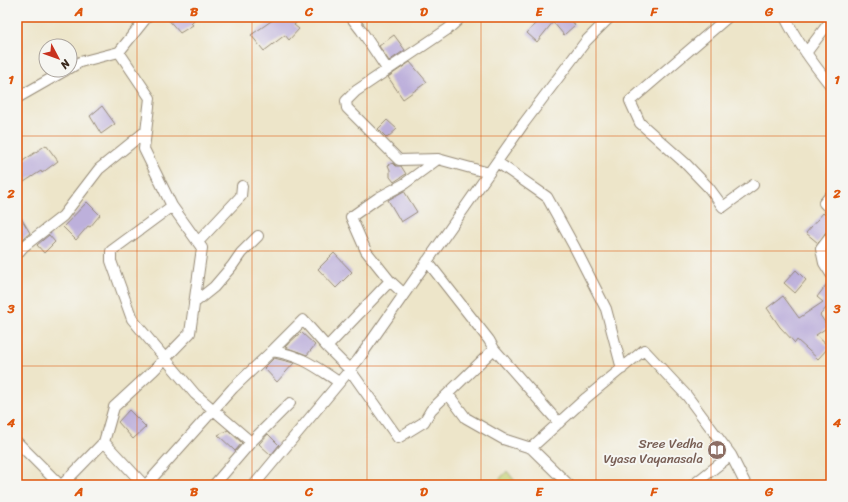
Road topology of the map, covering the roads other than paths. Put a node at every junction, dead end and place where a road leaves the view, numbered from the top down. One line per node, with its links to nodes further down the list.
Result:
1 (147, 17): 8 (street)
2 (351, 17): 11 (street)
3 (460, 17): 11 (street)
4 (610, 17): 17 (street)
5 (728, 17): 19 (street)
6 (785, 17): 9 (street)
7 (831, 20): 9 (street)
8 (119, 52): 10 (street); 15 (street)
9 (806, 53): 13 (street)
10 (78, 63)
11 (387, 69): 16 (street)
12 (52, 78): 14 (street)
13 (831, 86)
14 (17, 98)
15 (146, 131): 22 (street); 27 (street)
16 (438, 159): 18 (street); 30 (street)
17 (497, 162): 18 (street); 37 (street)
18 (489, 173): 28 (street)
19 (753, 185)
20 (242, 186): 26 (street)
21 (831, 195): 23 (street)
22 (172, 206): 26 (street); 36 (street)
23 (831, 210)
24 (258, 236): 32 (street)
25 (831, 236): 29 (street)
26 (198, 242): 32 (street)
27 (17, 254)
28 (427, 261): 31 (street); 34 (street)
29 (831, 274)
30 (390, 281): 31 (street); 33 (street)
31 (404, 294): 38 (street)
32 (194, 303): 36 (street)
33 (327, 347): 35 (street); 38 (street)
34 (494, 349): 40 (street); 43 (street)
35 (272, 351): 39 (street); 42 (street)
36 (164, 359): 42 (street); 45 (street)
37 (622, 369): 43 (street); 48 (street)
38 (350, 370): 39 (street); 40 (street)
39 (339, 382): 52 (street)
40 (448, 394): 47 (street)
41 (290, 403): 46 (street)
42 (213, 410): 46 (street); 50 (street)
43 (559, 423): 47 (street)
44 (17, 442): 49 (street)
45 (104, 442): 49 (street); 50 (street)
46 (251, 442): 51 (street)
47 (531, 448): 53 (street)
48 (731, 455): 54 (street); 55 (street)
49 (61, 485)
50 (145, 485)
51 (214, 485)
52 (254, 485)
53 (568, 485)
54 (693, 485)
55 (746, 485)

